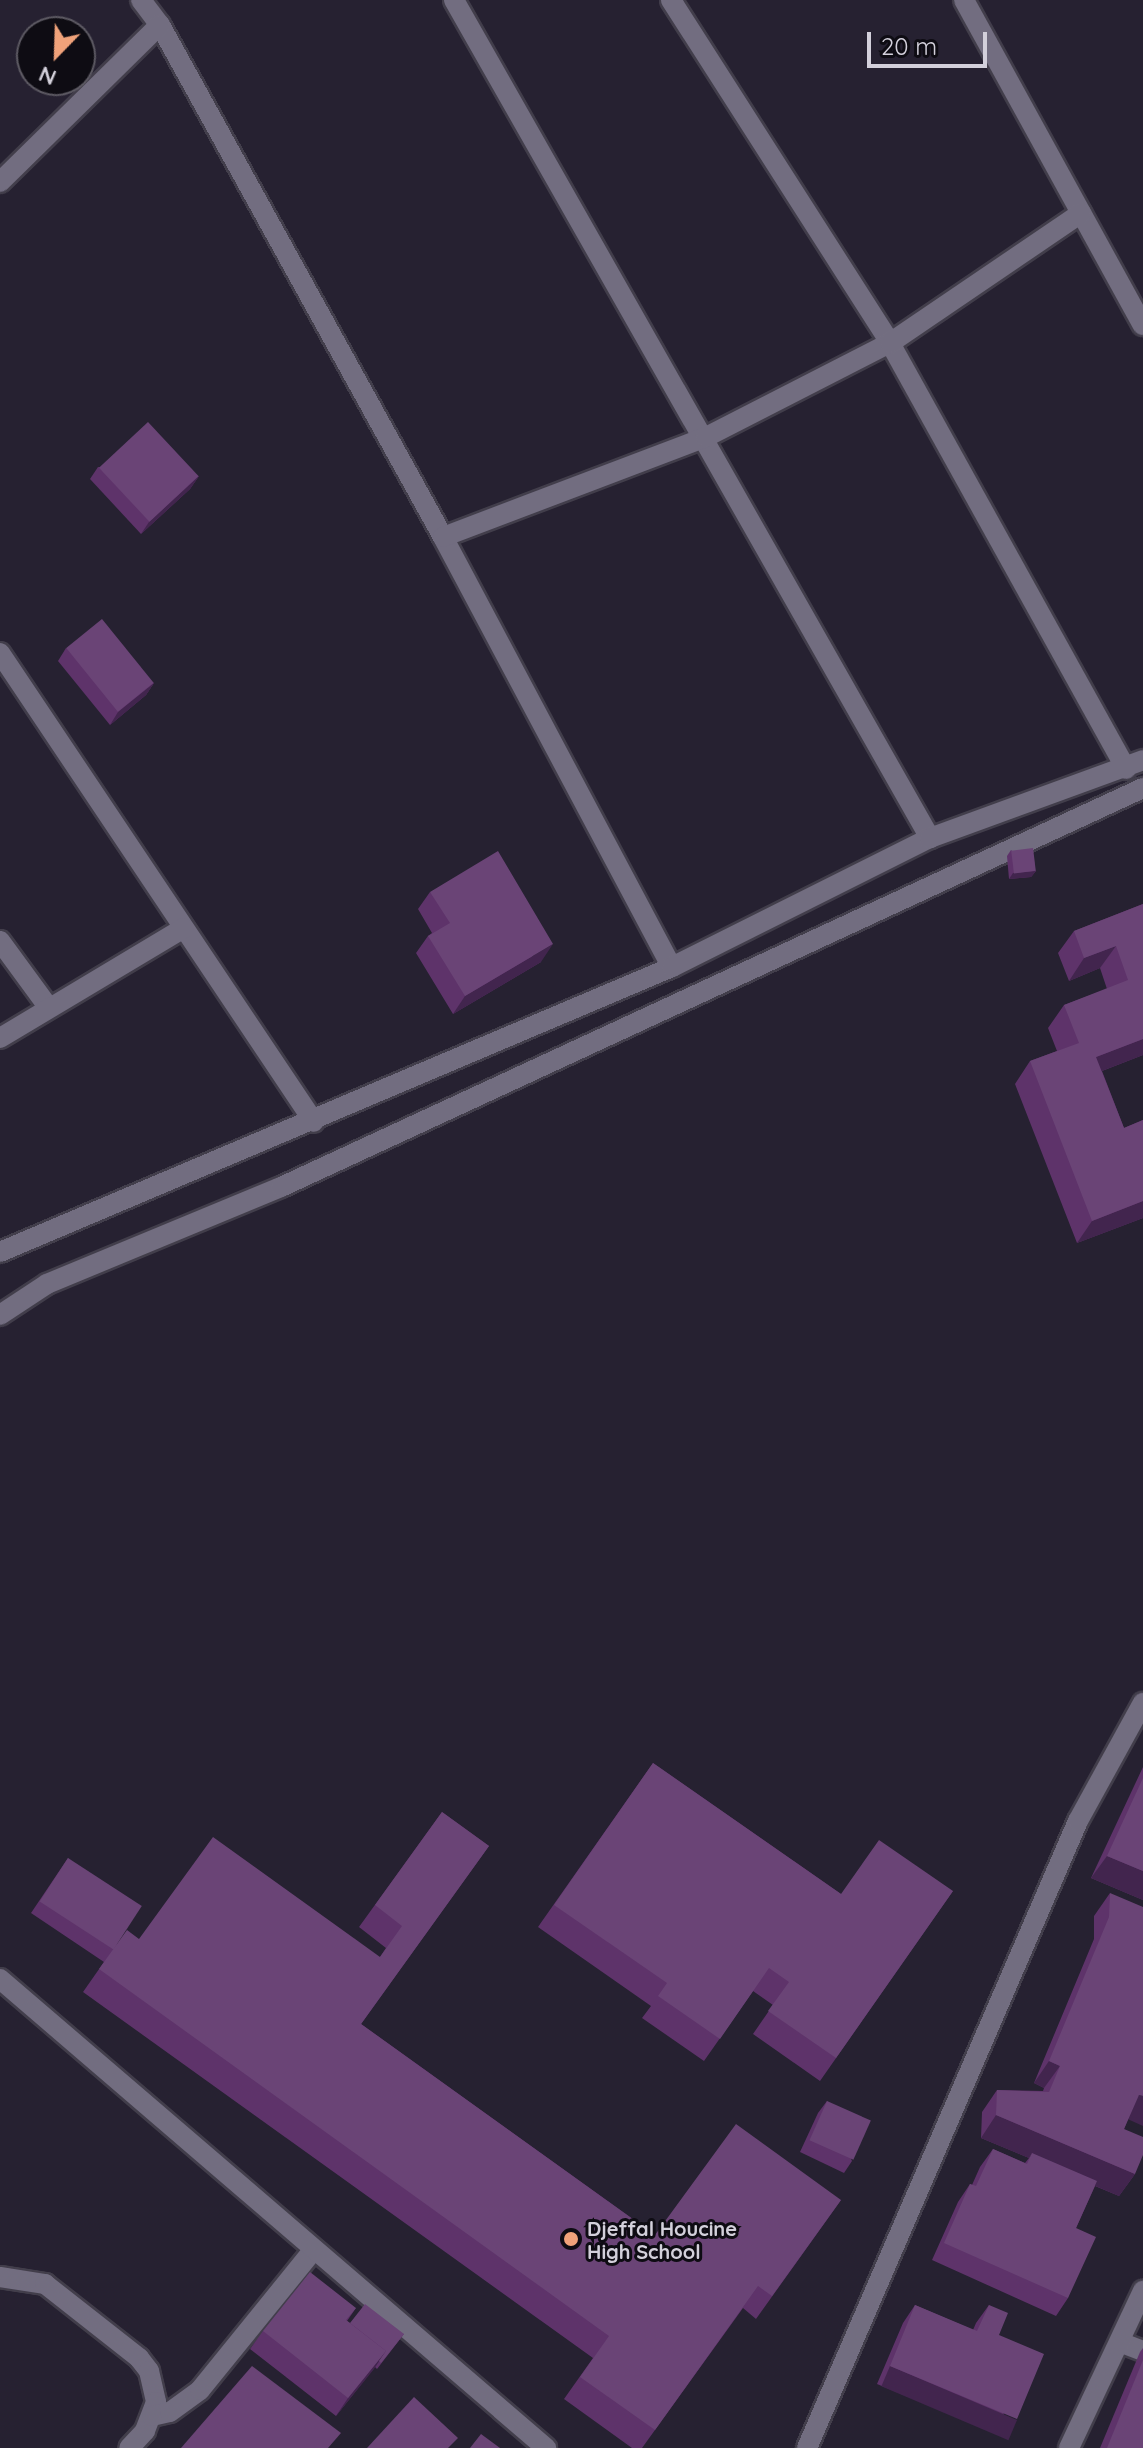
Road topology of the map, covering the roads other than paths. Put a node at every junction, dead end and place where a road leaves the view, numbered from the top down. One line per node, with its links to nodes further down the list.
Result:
1 (141, 0): 5 (street)
2 (454, 0): 10 (street)
3 (671, 0): 9 (street)
4 (964, 0): 7 (street)
5 (160, 25): 6 (street); 11 (street)
6 (0, 182)
7 (1081, 213): 8 (street); 9 (street)
8 (1143, 325)
9 (890, 343): 10 (street); 13 (street)
10 (706, 437): 11 (street); 15 (street)
11 (443, 537): 18 (street)
12 (0, 653): 16 (street)
13 (1134, 764): 15 (street)
14 (1143, 788): 23 (street)
15 (930, 838): 18 (street)
16 (184, 928): 19 (street); 21 (street)
17 (0, 941): 19 (street)
18 (672, 967): 21 (street)
19 (49, 1008): 20 (street)
20 (0, 1038)
21 (314, 1122): 22 (street)
22 (1, 1247)
23 (0, 1315)
24 (1143, 1703): 34 (street)
25 (0, 1979): 26 (street)
26 (314, 2249): 31 (street); 33 (street)
27 (0, 2277): 31 (street)
28 (1143, 2291): 29 (street)
29 (1122, 2343): 30 (street); 35 (street)
30 (1143, 2351)
31 (152, 2416): 32 (street)
32 (129, 2448)
33 (546, 2448)
34 (807, 2448)
35 (1069, 2448)

